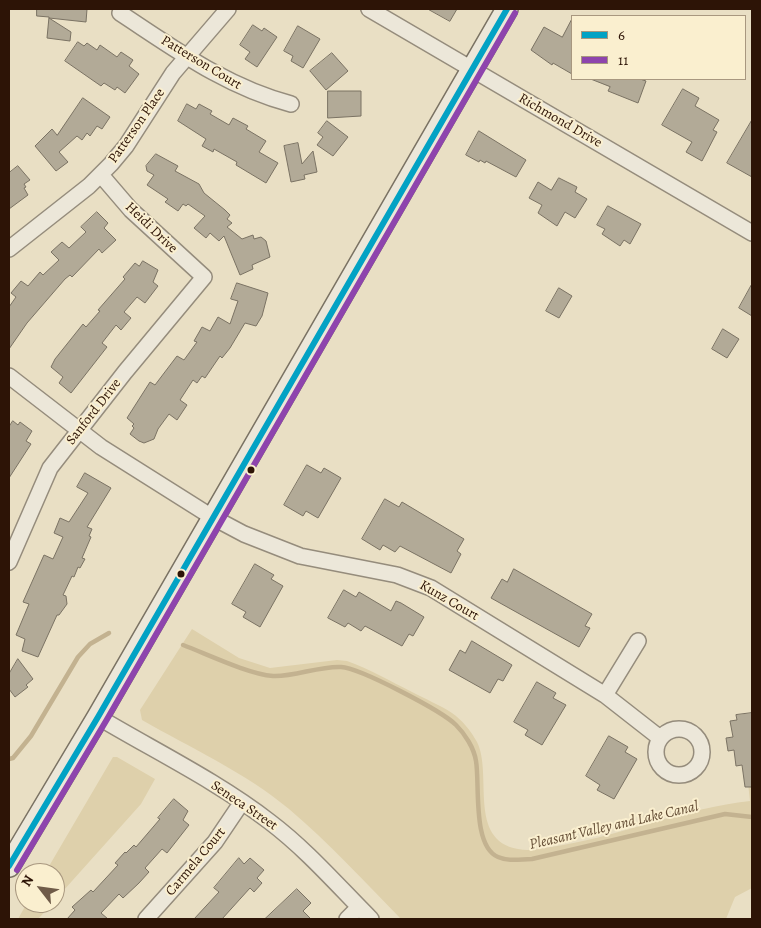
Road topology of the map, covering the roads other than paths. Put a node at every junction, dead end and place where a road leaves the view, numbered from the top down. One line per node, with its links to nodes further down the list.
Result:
1 (122, 9): 5 (street, Patterson Court)
2 (228, 9): 5 (street, Patterson Place)
3 (369, 9): 6 (street, Richmond Drive)
4 (507, 9): 6 (main road)
5 (187, 55): 7 (street, Patterson Court); 8 (street, Patterson Place)
6 (472, 71): 9 (street, Richmond Drive); 14 (main road)
7 (291, 104)
8 (101, 176): 10 (street, Patterson Place); 11 (street, Heidi Drive)
9 (752, 233)
10 (9, 249)
11 (204, 277): 13 (street, Sanford Drive)
12 (9, 376): 13 (street)
13 (80, 431): 14 (street); 15 (street, Sanford Drive)
14 (212, 517): 17 (street, Kunz Court); 18 (main road)
15 (9, 562)
16 (638, 641): 17 (street)
17 (606, 695): 19 (street, Kunz Court)
18 (98, 717): 20 (street, Seneca Street); 21 (main road)
19 (660, 738)
20 (242, 802): 22 (street, Seneca Street); 23 (street, Carmela Court)
21 (9, 866)
22 (359, 907): 24 (street); 25 (street, Seneca Street)
23 (146, 919)
24 (347, 919)
25 (371, 919)

